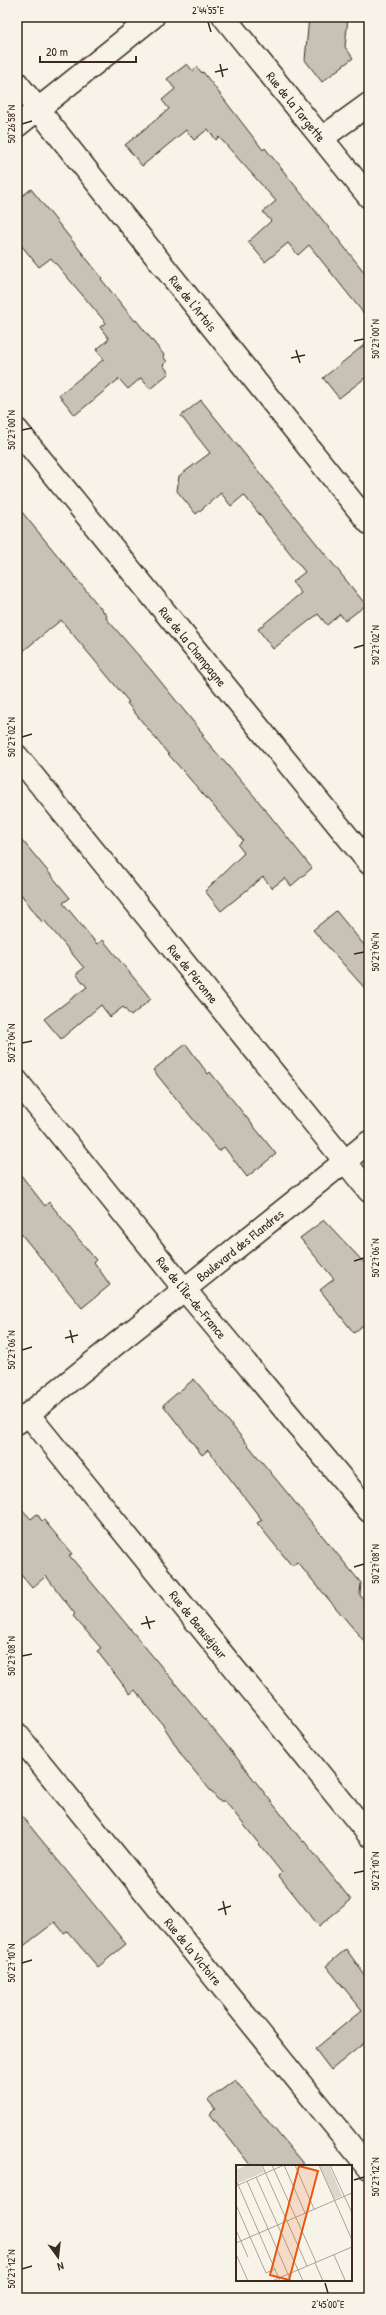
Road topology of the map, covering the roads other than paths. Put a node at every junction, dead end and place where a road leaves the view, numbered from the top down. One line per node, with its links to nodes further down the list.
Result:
1 (153, 17): 5 (street)
2 (224, 17): 7 (street, Rue de la Targette)
3 (17, 83): 5 (street, Rue de l'Artois)
4 (369, 104): 7 (street)
5 (38, 109): 6 (street); 10 (street, Rue de l'Artois)
6 (17, 126)
7 (322, 138): 8 (street, Rue de la Targette)
8 (369, 197)
9 (17, 430): 12 (street, Rue de la Champagne)
10 (369, 523)
11 (17, 756): 15 (street, Rue de Péronne)
12 (369, 863)
13 (17, 1081): 17 (street, Rue de l'Île-de-France)
14 (369, 1142): 15 (street, Boulevard des Flandres)
15 (345, 1162): 16 (street, Rue de Péronne); 17 (street, Boulevard des Flandres)
16 (369, 1191)
17 (185, 1290): 18 (street, Boulevard des Flandres); 19 (street, Rue de l'Île-de-France)
18 (23, 1419): 21 (street, Rue de Beauséjour)
19 (369, 1511)
20 (17, 1734): 22 (street, Rue de la Victoire)
21 (369, 1835)
22 (369, 2168)

